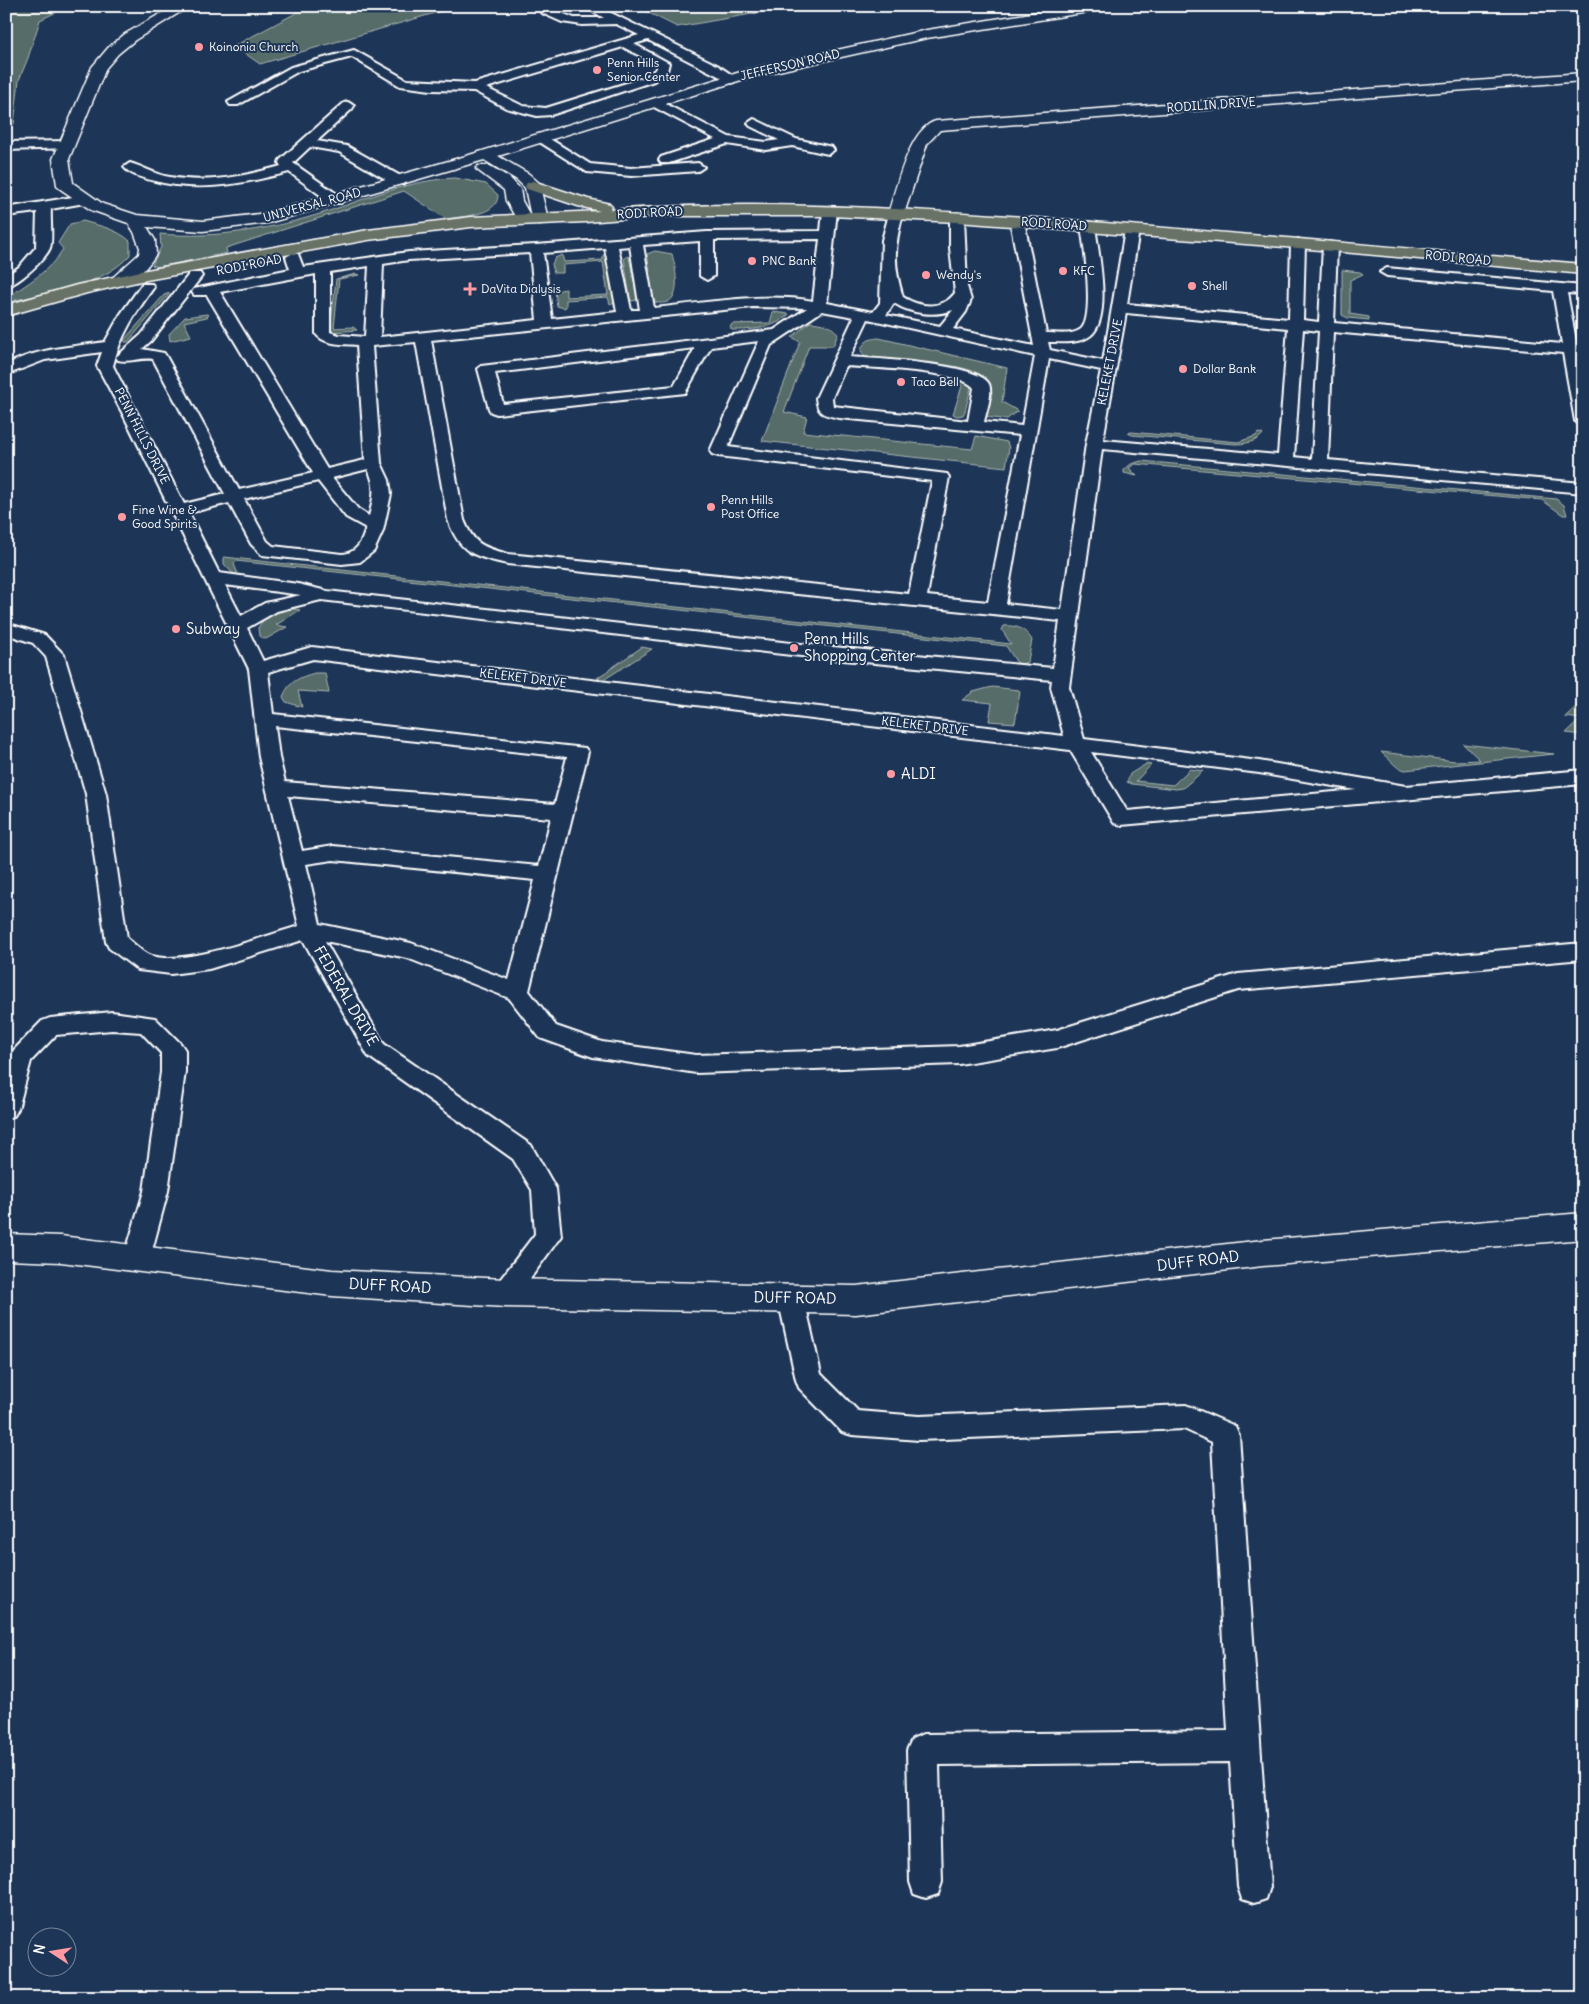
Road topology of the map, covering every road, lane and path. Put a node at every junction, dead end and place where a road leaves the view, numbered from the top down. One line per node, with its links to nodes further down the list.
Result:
1 (184, 6): 19 (street, UNIVERSAL ROAD)
2 (537, 6): 5 (lane)
3 (588, 6): 5 (lane)
4 (1101, 6): 9 (street, JEFFERSON ROAD)
5 (617, 20): 6 (lane)
6 (649, 36): 7 (lane); 9 (lane)
7 (624, 43): 10 (lane); 10 (lane)
8 (1583, 77): 35 (street, RODILIN DRIVE)
9 (732, 79): 12 (street, JEFFERSON ROAD)
10 (476, 87): 11 (lane)
11 (234, 102)
12 (656, 102): 15 (street, JEFFERSON ROAD); 16 (lane)
13 (348, 106): 18 (lane)
14 (754, 123): 17 (lane)
15 (542, 138): 22 (street, JEFFERSON ROAD); 26 (lane)
16 (726, 140): 17 (lane); 26 (lane)
17 (792, 142): 21 (lane)
18 (308, 143): 25 (lane); 27 (lane)
19 (67, 145): 20 (lane); 29 (street, UNIVERSAL ROAD)
20 (6, 146)
21 (828, 150)
22 (479, 157): 27 (street, JEFFERSON ROAD); 28 (street); 37 (street)
23 (130, 167): 25 (lane)
24 (698, 167): 26 (lane)
25 (290, 168): 30 (lane)
26 (631, 172)
27 (399, 181): 30 (street, UNIVERSAL ROAD)
28 (533, 186): 32 (main road); 37 (street)
29 (85, 199): 31 (lane); 38 (street, UNIVERSAL ROAD)
30 (336, 200): 38 (street, UNIVERSAL ROAD)
31 (44, 207): 34 (lane); 58 (lane)
32 (661, 211): 33 (main road, RODI ROAD); 37 (main road, RODI ROAD)
33 (830, 211): 35 (main road, RODI ROAD); 42 (lane)
34 (6, 212)
35 (896, 214): 36 (main road, RODI ROAD); 56 (lane)
36 (958, 217): 39 (main road, RODI ROAD); 63 (lane)
37 (532, 219): 50 (main road, RODI ROAD); 57 (main road, RODI ROAD)
38 (134, 220): 57 (street)
39 (1017, 221): 40 (main road, RODI ROAD); 82 (lane)
40 (1088, 226): 41 (main road, RODI ROAD); 82 (lane)
41 (1132, 230): 46 (main road, RODI ROAD); 66 (lane, KELEKET DRIVE)
42 (827, 235): 43 (lane); 65 (lane)
43 (707, 236): 44 (lane); 55 (lane)
44 (636, 242): 45 (lane); 68 (lane)
45 (612, 244): 48 (lane); 70 (lane)
46 (1298, 244): 47 (main road, RODI ROAD); 74 (lane)
47 (1330, 246): 52 (main road, RODI ROAD); 76 (lane)
48 (536, 249): 49 (lane); 75 (lane)
49 (376, 260): 51 (lane); 80 (lane)
50 (296, 265): 51 (lane); 54 (main road, RODI ROAD); 61 (lane)
51 (324, 268): 80 (lane)
52 (1583, 269)
53 (1387, 272): 60 (lane)
54 (195, 276): 59 (main road, RODI ROAD); 64 (lane)
55 (707, 276)
56 (889, 277): 63 (lane); 71 (lane)
57 (119, 280): 67 (main road, RODI ROAD)
58 (6, 283)
59 (147, 287): 73 (main road, RODI ROAD); 83 (lane)
60 (1559, 288): 62 (lane); 69 (lane)
61 (211, 289): 64 (lane); 97 (lane)
62 (1583, 290)
63 (962, 293): 77 (lane)
64 (180, 296): 85 (lane)
65 (820, 306): 68 (lane); 71 (lane); 78 (lane)
66 (1120, 308): 74 (lane); 88 (lane, KELEKET DRIVE)
67 (6, 311)
68 (648, 313): 70 (lane)
69 (1564, 313): 72 (lane); 84 (lane)
70 (626, 315): 75 (lane)
71 (870, 315): 77 (lane); 86 (lane)
72 (1583, 315)
73 (6, 323)
74 (1296, 323): 76 (lane); 94 (lane)
75 (545, 324): 79 (lane)
76 (1326, 326): 84 (lane); 96 (lane)
77 (944, 331): 82 (lane)
78 (778, 334): 81 (lane); 104 (lane)
79 (423, 338): 80 (lane); 104 (lane)
80 (368, 342): 95 (lane)
81 (706, 343): 81 (lane)
82 (1041, 345): 88 (lane); 92 (lane)
83 (110, 346): 87 (lane); 89 (lane)
84 (1570, 349): 90 (lane)
85 (123, 357): 87 (lane); 99 (lane)
86 (840, 360): 91 (lane); 91 (lane)
87 (104, 366): 100 (lane, PENN HILLS DRIVE)
88 (1109, 367): 93 (lane, KELEKET DRIVE)
89 (6, 371)
90 (1583, 421)
91 (975, 426): 92 (lane)
92 (1029, 431): 105 (lane)
93 (1094, 444): 94 (lane); 106 (lane, KELEKET DRIVE)
94 (1286, 461): 96 (lane)
95 (373, 463): 97 (lane); 101 (lane)
96 (1320, 464): 98 (lane)
97 (321, 476): 99 (lane); 101 (lane)
98 (1583, 488)
99 (235, 496): 100 (lane); 101 (lane)
100 (179, 510): 102 (lane, PENN HILLS DRIVE)
101 (375, 526)
102 (212, 577): 103 (lane); 107 (lane, PENN HILLS DRIVE)
103 (326, 596): 107 (lane); 110 (lane)
104 (917, 601): 105 (lane)
105 (996, 609): 106 (lane)
106 (1069, 616): 110 (lane, KELEKET DRIVE)
107 (237, 626): 109 (lane, PENN HILLS DRIVE)
108 (6, 628): 119 (lane)
109 (258, 669): 111 (lane, FEDERAL DRIVE); 112 (lane, KELEKET DRIVE)
110 (1061, 675): 112 (lane, KELEKET DRIVE)
111 (264, 719): 114 (lane, FEDERAL DRIVE); 116 (lane)
112 (1076, 744): 115 (lane); 115 (lane)
113 (1583, 777): 115 (lane)
114 (277, 788): 116 (lane); 117 (lane, FEDERAL DRIVE)
115 (1408, 793)
116 (563, 812): 118 (lane)
117 (294, 859): 118 (lane); 119 (lane, FEDERAL DRIVE)
118 (548, 874): 121 (lane)
119 (311, 930): 121 (lane); 126 (lane, FEDERAL DRIVE)
120 (1583, 951): 121 (lane)
121 (517, 992)
122 (6, 1109): 125 (lane)
123 (1583, 1226): 127 (street, DUFF ROAD)
124 (6, 1246): 125 (street, DUFF ROAD)
125 (137, 1258): 126 (street, DUFF ROAD)
126 (505, 1293): 127 (street, DUFF ROAD)
127 (791, 1298): 128 (lane)
128 (1245, 1746): 129 (lane); 130 (lane)
129 (926, 1882)
130 (1254, 1887)

